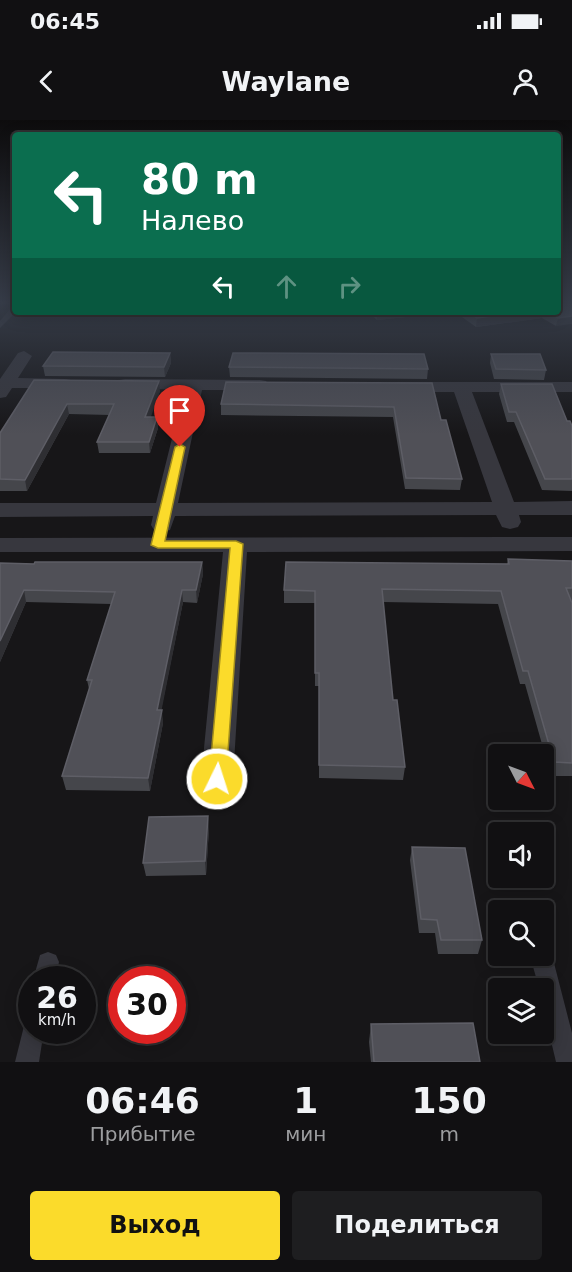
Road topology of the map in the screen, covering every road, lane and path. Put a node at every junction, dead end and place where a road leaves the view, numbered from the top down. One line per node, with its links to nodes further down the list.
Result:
1 (24, 356): 5 (street)
2 (77, 384): 5 (street)
3 (112, 384): 4 (street)
4 (194, 385): 6 (street); 13 (street)
5 (2, 386)
6 (275, 386)
7 (380, 387): 8 (street)
8 (461, 387): 9 (street); 10 (street)
9 (572, 387)
10 (506, 508): 11 (street); 13 (street); 15 (street)
11 (572, 508)
12 (0, 510): 13 (street)
13 (166, 510): 18 (street)
14 (236, 544): 15 (street); 18 (street); 19 (street)
15 (518, 544): 16 (street)
16 (572, 544)
17 (0, 545): 18 (street)
18 (158, 545)
19 (217, 779)
20 (544, 966): 23 (lane)
21 (30, 1044): 22 (lane)
22 (27, 1062)
23 (568, 1062)

